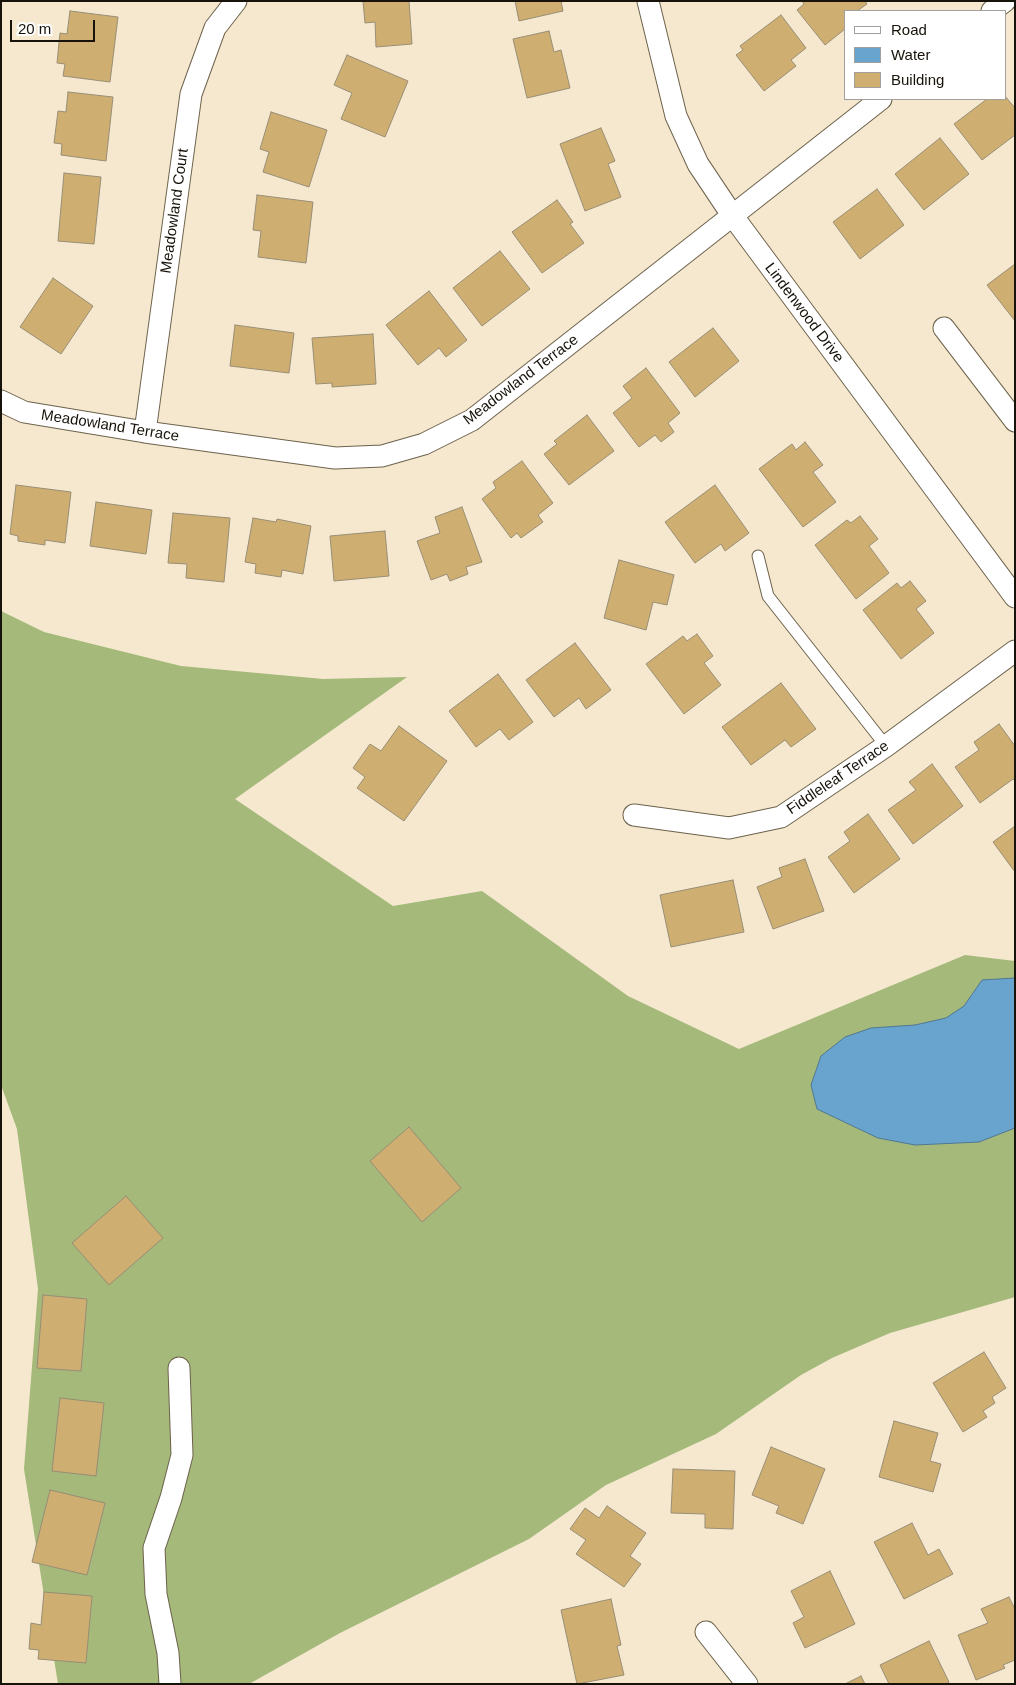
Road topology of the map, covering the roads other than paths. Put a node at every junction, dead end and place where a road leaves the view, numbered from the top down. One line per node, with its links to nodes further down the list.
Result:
1 (236, 1): 10 (street, Meadowland Court)
2 (648, 1): 6 (street, Lindenwood Drive)
3 (1005, 1): 4 (street)
4 (993, 10)
5 (880, 100): 6 (street, Meadowland Terrace)
6 (732, 215): 10 (street, Meadowland Terrace); 12 (street, Lindenwood Drive)
7 (944, 328): 9 (street)
8 (1, 401): 10 (street, Meadowland Terrace)
9 (1015, 421)
10 (145, 432)
11 (758, 556): 14 (lane)
12 (1015, 597)
13 (1015, 651): 14 (street, Fiddleleaf Terrace)
14 (886, 746): 15 (street, Fiddleleaf Terrace)
15 (634, 815)
16 (179, 1368): 18 (street)
17 (706, 1632): 19 (street)
18 (170, 1684)
19 (747, 1684)

